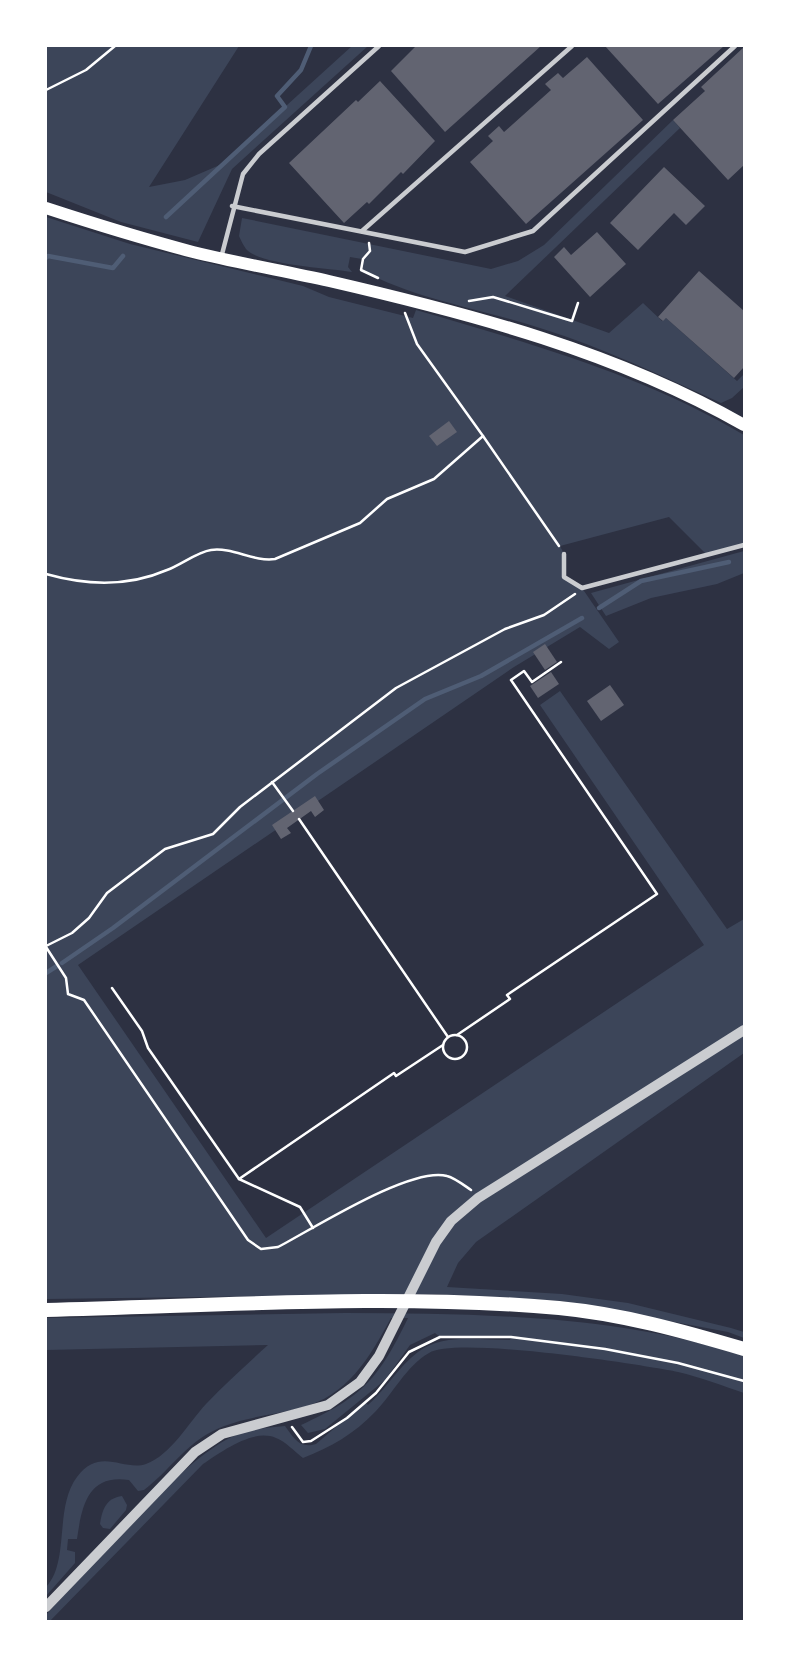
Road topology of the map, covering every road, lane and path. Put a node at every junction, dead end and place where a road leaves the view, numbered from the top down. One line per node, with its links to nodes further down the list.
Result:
1 (115, 46): 5 (path)
2 (379, 46): 6 (lane)
3 (572, 46): 8 (lane)
4 (735, 46): 9 (lane)
5 (46, 90)
6 (232, 206): 8 (lane); 10 (lane)
7 (46, 208): 10 (main road)
8 (361, 231): 9 (lane)
9 (371, 233): 11 (path)
10 (221, 258): 12 (main road)
11 (380, 279)
12 (408, 300): 15 (main road); 16 (path)
13 (463, 300): 14 (path)
14 (578, 303)
15 (743, 421)
16 (483, 436): 18 (path); 19 (path)
17 (744, 545): 20 (lane)
18 (564, 554): 20 (lane)
19 (46, 574)
20 (582, 588): 22 (path)
21 (561, 662): 28 (path)
22 (272, 782): 23 (path); 25 (path)
23 (293, 811)
24 (299, 819): 29 (path)
25 (46, 947): 33 (path)
26 (112, 988): 31 (path)
27 (744, 1030): 32 (street)
28 (457, 1035): 29 (path); 30 (path)
29 (448, 1037): 30 (path)
30 (443, 1045): 31 (path)
31 (239, 1178): 33 (path)
32 (478, 1198): 33 (path); 37 (street)
33 (313, 1228)
34 (46, 1310): 35 (main road)
35 (744, 1349)
36 (744, 1381): 37 (path)
37 (286, 1418): 38 (street)
38 (46, 1607)

